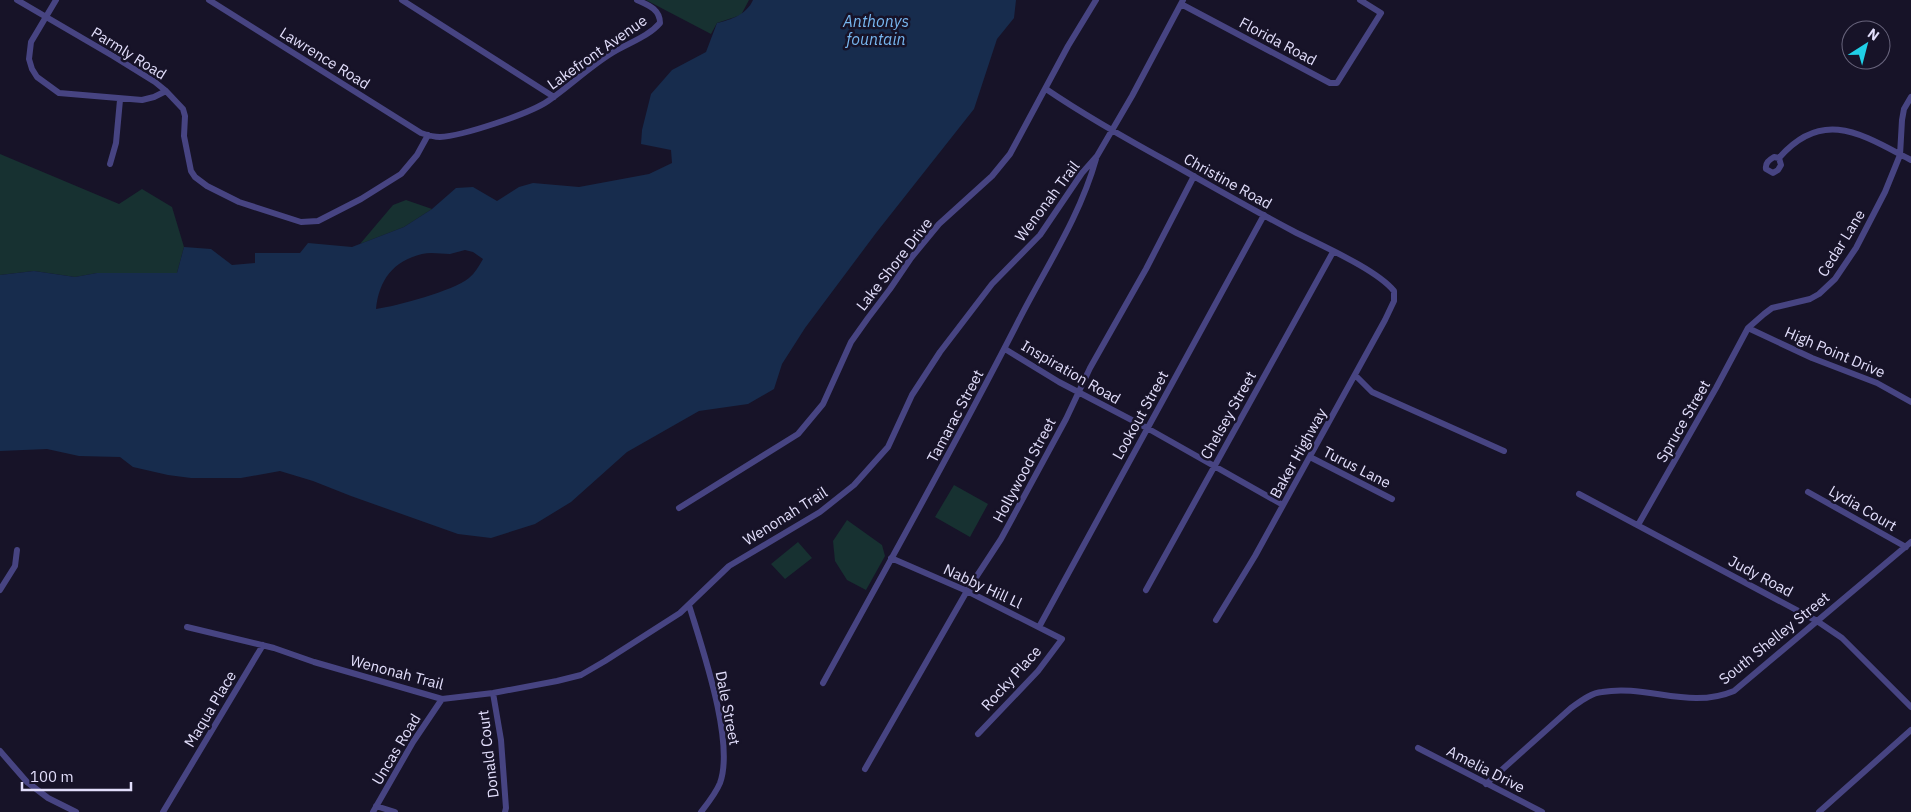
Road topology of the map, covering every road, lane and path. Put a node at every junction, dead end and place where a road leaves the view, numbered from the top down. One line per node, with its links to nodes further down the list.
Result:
1 (17, 0): 9 (street, Parmly Road)
2 (56, 0): 9 (street)
3 (209, 0): 16 (street, Lawrence Road)
4 (402, 0): 12 (street)
5 (637, 0): 12 (street, Lakefront Avenue)
6 (1096, 0): 10 (street, Lake Shore Drive)
7 (1360, 0): 8 (street, Florida Road)
8 (1182, 2): 15 (street, Wenonah Trail)
9 (45, 17): 11 (street, Parmly Road); 14 (street)
10 (1046, 89): 15 (street, Christine Road); 39 (street, Lake Shore Drive)
11 (166, 91): 14 (street); 16 (street, Parmly Road)
12 (554, 97): 16 (street, Lakefront Avenue)
13 (1911, 97): 17 (street)
14 (120, 100): 21 (street)
15 (1112, 130): 18 (street, Wenonah Trail); 22 (street, Christine Road)
16 (428, 135)
17 (1900, 155): 19 (street); 20 (street); 26 (street, Cedar Lane)
18 (1097, 156): 27 (street, Tamarac Street); 47 (street, Wenonah Trail)
19 (1778, 158)
20 (1911, 160)
21 (110, 164)
22 (1194, 176): 23 (street, Christine Road); 29 (street, Hollywood Street)
23 (1264, 215): 24 (street, Christine Road); 31 (street, Lookout Street)
24 (1333, 252): 25 (street, Christine Road); 34 (street, Chelsey Street)
25 (1395, 294): 28 (street, Baker Highway)
26 (1748, 328): 30 (street, High Point Drive); 40 (street, Spruce Street)
27 (1005, 349): 29 (street, Inspiration Road); 43 (street, Tamarac Street)
28 (1355, 375): 32 (street); 33 (street, Baker Highway)
29 (1079, 393): 31 (street, Inspiration Road); 46 (street, Hollywood Street)
30 (1911, 402)
31 (1147, 428): 34 (street, Inspiration Road); 50 (street, Lookout Street)
32 (1504, 451)
33 (1310, 457): 37 (street, Turus Lane); 38 (street, Baker Highway)
34 (1214, 467): 38 (street, Inspiration Road); 45 (street, Chelsey Street)
35 (1808, 492): 41 (street, Lydia Court)
36 (1578, 494): 40 (street, Judy Road)
37 (1392, 499)
38 (1283, 505): 48 (street, Baker Highway)
39 (679, 508)
40 (1638, 525): 49 (street, Judy Road)
41 (1908, 544): 49 (street, South Shelley Street)
42 (17, 550): 44 (street)
43 (891, 558): 46 (street, Nabby Hill Ll); 54 (street, Tamarac Street)
44 (0, 590)
45 (1146, 590)
46 (967, 591): 50 (street, Nabby Hill Ll); 62 (street, Hollywood Street)
47 (689, 606): 55 (street, Wenonah Trail); 69 (street, Dale Street)
48 (1216, 620)
49 (1817, 621): 57 (street, Judy Road); 63 (street, South Shelley Street)
50 (1039, 627): 52 (street, Nabby Hill Ll)
51 (187, 628): 53 (street, Wenonah Trail)
52 (1062, 639): 59 (street, Rocky Place)
53 (262, 645): 56 (street, Wenonah Trail); 66 (street, Maqua Place)
54 (823, 683)
55 (493, 693): 56 (street, Wenonah Trail); 68 (street, Donald Court)
56 (442, 699): 64 (street, Uncas Road)
57 (1911, 708)
58 (1911, 730): 71 (street)
59 (978, 734)
60 (1418, 748): 63 (street, Amelia Drive)
61 (0, 751): 65 (street)
62 (865, 769)
63 (1486, 784): 70 (street, Amelia Drive)
64 (375, 809): 67 (street)
65 (76, 812)
66 (163, 812)
67 (395, 812)
68 (505, 812)
69 (701, 812)
70 (1542, 812)
71 (1819, 812)

